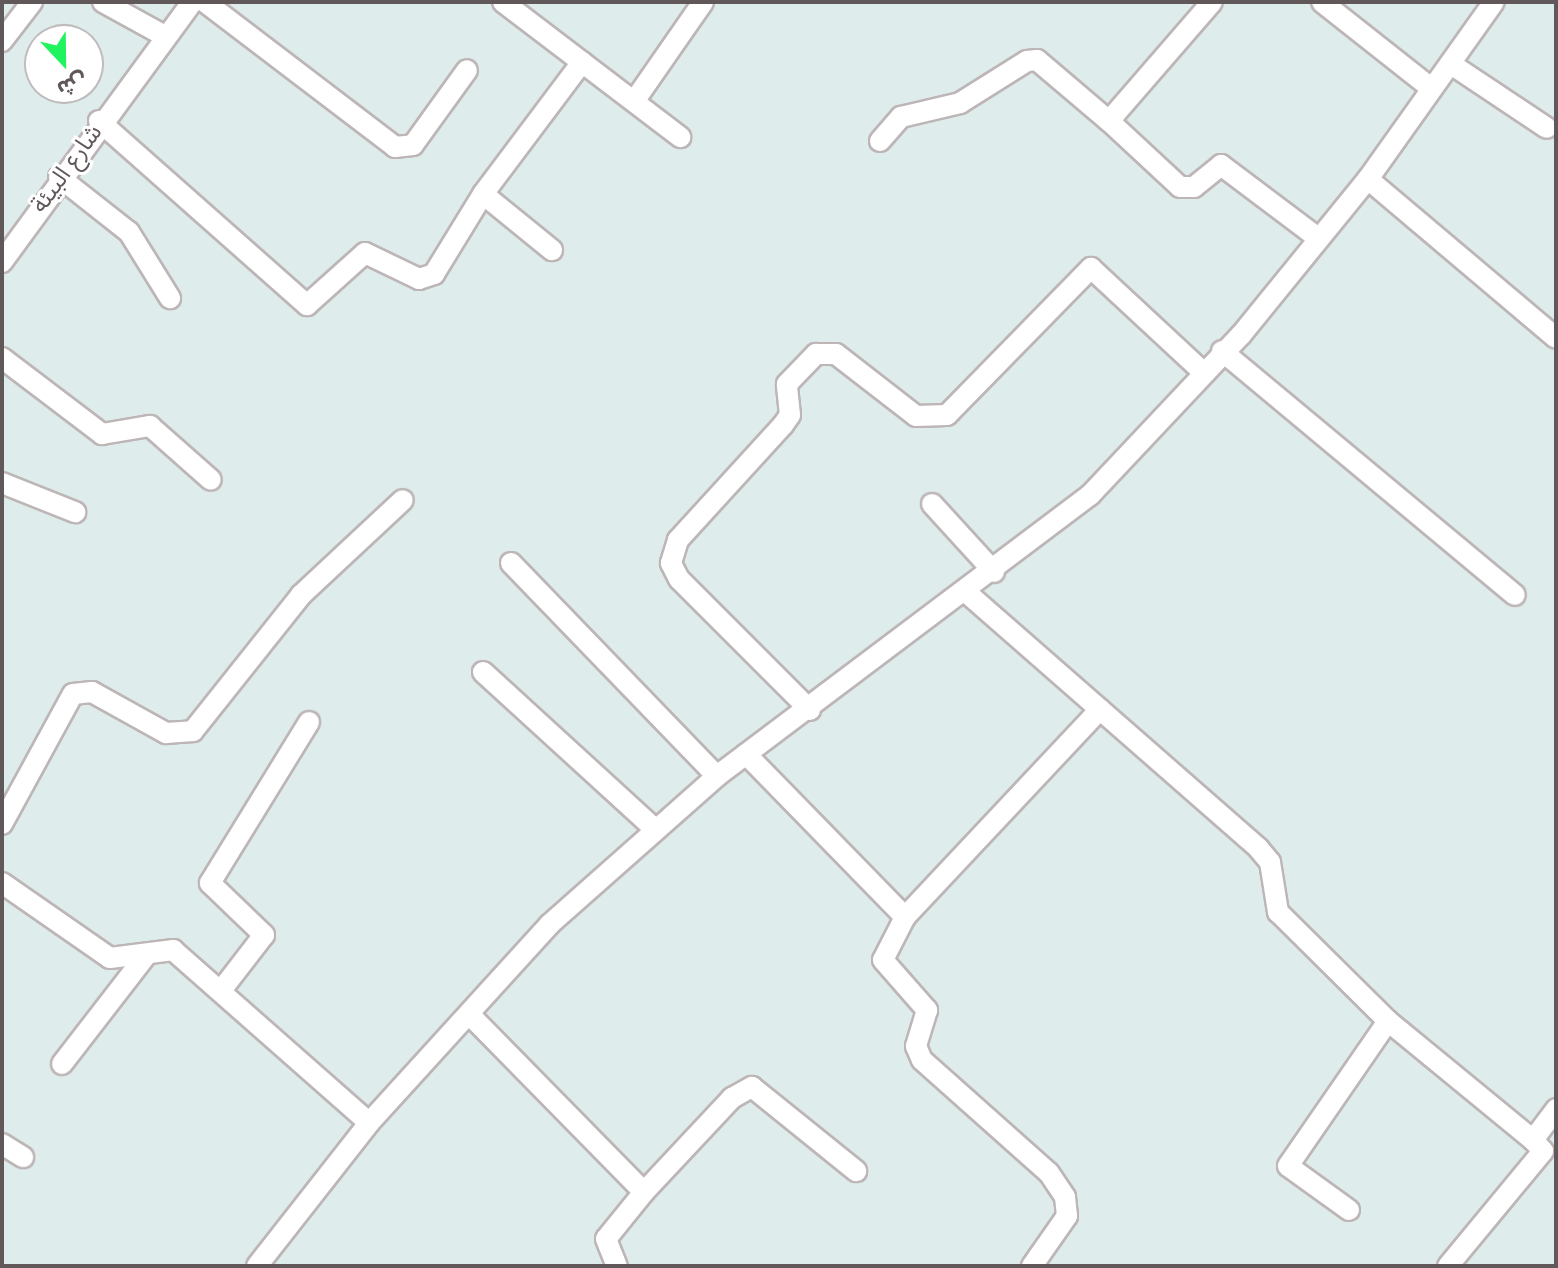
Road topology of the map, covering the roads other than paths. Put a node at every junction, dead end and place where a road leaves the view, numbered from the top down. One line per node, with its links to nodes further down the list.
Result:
1 (32, 2): 11 (street)
2 (103, 2): 10 (street)
3 (192, 2): 10 (street, شارع البيئة)
4 (205, 2): 14 (street)
5 (503, 2): 12 (street)
6 (703, 2): 16 (street)
7 (1212, 2): 18 (street)
8 (1322, 2): 15 (street)
9 (1494, 2): 13 (street)
10 (163, 35): 17 (street, شارع البيئة)
11 (2, 41)
12 (582, 62): 16 (street); 24 (street)
13 (1451, 64): 15 (street); 19 (street)
14 (467, 70)
15 (1431, 88): 23 (street)
16 (635, 100): 20 (street)
17 (99, 121): 22 (street, شارع البيئة); 24 (street)
18 (1109, 121): 21 (street); 25 (street)
19 (1547, 128)
20 (680, 137)
21 (880, 141)
22 (59, 177): 27 (street, شارع البيئة); 28 (street)
23 (1368, 179): 25 (street); 29 (street)
24 (483, 194): 26 (street)
25 (1318, 238): 30 (street)
26 (552, 250)
27 (2, 262)
28 (170, 298)
29 (1556, 338)
30 (1222, 351): 32 (street); 41 (street)
31 (2, 358): 33 (street)
32 (1202, 371): 39 (street); 44 (street)
33 (211, 480)
34 (2, 483): 37 (street)
35 (403, 500): 48 (street)
36 (932, 504): 39 (street)
37 (75, 512)
38 (511, 563): 47 (street)
39 (994, 572): 40 (street)
40 (967, 593): 43 (street); 44 (street)
41 (1515, 595)
42 (483, 672): 49 (street)
43 (1100, 709): 51 (street); 55 (street)
44 (810, 710): 46 (street)
45 (309, 722): 53 (street)
46 (746, 754): 47 (street); 51 (street)
47 (717, 776): 49 (street)
48 (2, 824)
49 (654, 828): 54 (street)
50 (5, 891): 52 (street)
51 (905, 917): 67 (street)
52 (147, 954): 53 (street); 56 (street)
53 (223, 988): 58 (street)
54 (470, 1015): 58 (street); 63 (street)
55 (1388, 1021): 60 (street); 64 (street)
56 (62, 1064)
57 (1556, 1109): 60 (street)
58 (369, 1123): 65 (street)
59 (2, 1144): 61 (street)
60 (1544, 1152): 68 (street)
61 (23, 1157)
62 (856, 1171): 63 (street)
63 (644, 1192): 66 (street)
64 (1349, 1210)
65 (257, 1266)
66 (617, 1266)
67 (1032, 1266)
68 (1448, 1266)

